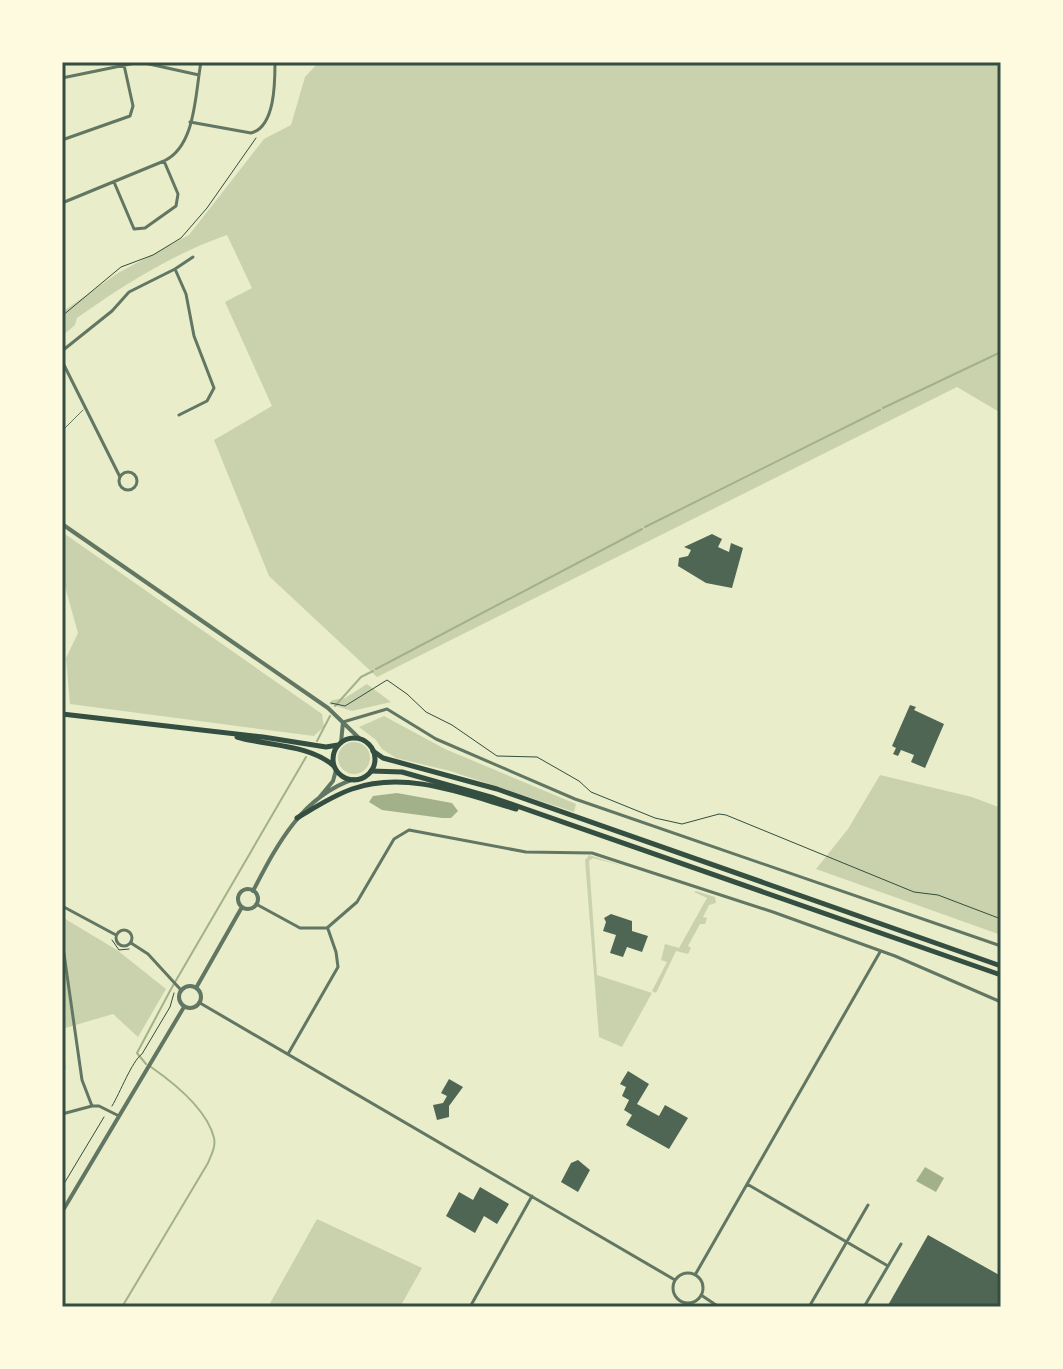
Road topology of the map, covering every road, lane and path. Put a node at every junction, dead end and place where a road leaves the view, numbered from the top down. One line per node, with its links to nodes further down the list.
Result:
1 (143, 62): 4 (street); 5 (street)
2 (201, 62): 5 (street)
3 (275, 62): 8 (street)
4 (124, 65): 6 (street); 9 (street)
5 (199, 75): 7 (street)
6 (62, 78)
7 (190, 122): 8 (street); 10 (street)
8 (256, 132): 15 (path)
9 (62, 140)
10 (164, 161): 11 (street); 11 (street)
11 (114, 182): 12 (street)
12 (62, 203)
13 (193, 257): 14 (street)
14 (175, 269): 16 (street); 19 (street)
15 (62, 316)
16 (62, 351)
17 (62, 361): 18 (street)
18 (85, 407): 20 (lane); 21 (street)
19 (179, 415)
20 (62, 431)
21 (120, 477): 21 (street)
22 (62, 524): 25 (street)
23 (332, 703): 40 (path)
24 (62, 714): 26 (main road)
25 (343, 722): 27 (street); 28 (street); 46 (street)
26 (228, 735): 28 (main road); 30 (main road)
27 (359, 738): 28 (main road); 29 (main road)
28 (340, 744): 30 (main road)
29 (373, 751): 31 (main road); 49 (main road)
30 (335, 768): 32 (main road); 33 (street)
31 (371, 771): 32 (main road); 35 (main road)
32 (354, 779): 33 (street)
33 (317, 800): 34 (street)
34 (297, 818): 35 (main road); 36 (street)
35 (570, 824): 50 (main road)
36 (253, 891): 37 (street); 39 (street)
37 (256, 904): 39 (street); 41 (street)
38 (62, 907): 42 (street)
39 (242, 907): 51 (street)
40 (1001, 919)
41 (327, 928): 48 (street); 57 (street)
42 (116, 935): 45 (street); 45 (street)
43 (110, 937): 47 (path)
44 (62, 940): 58 (street)
45 (131, 943): 53 (street)
46 (1001, 946)
47 (134, 950)
48 (880, 952): 54 (street); 62 (street)
49 (1001, 966)
50 (1001, 975)
51 (196, 988): 53 (street); 55 (street)
52 (175, 990): 59 (path)
53 (181, 990): 56 (street)
54 (1001, 1002)
55 (200, 1003): 56 (street); 57 (street)
56 (184, 1007): 61 (street)
57 (288, 1054): 64 (street)
58 (92, 1106): 59 (street); 60 (street)
59 (109, 1111): 61 (street); 63 (path)
60 (62, 1114)
61 (119, 1116): 65 (street)
62 (747, 1184): 68 (street); 71 (street)
63 (62, 1187)
64 (532, 1196): 72 (street); 75 (street)
65 (65, 1203): 67 (street)
66 (868, 1205): 68 (street)
67 (62, 1212)
68 (847, 1242): 70 (street); 78 (street)
69 (901, 1244): 70 (street)
70 (888, 1266): 79 (street)
71 (695, 1275): 72 (street); 73 (street)
72 (675, 1280): 74 (street)
73 (701, 1295): 74 (street); 77 (street)
74 (681, 1301): 76 (street)
75 (470, 1307)
76 (677, 1307)
77 (719, 1307)
78 (809, 1307)
79 (864, 1307)

